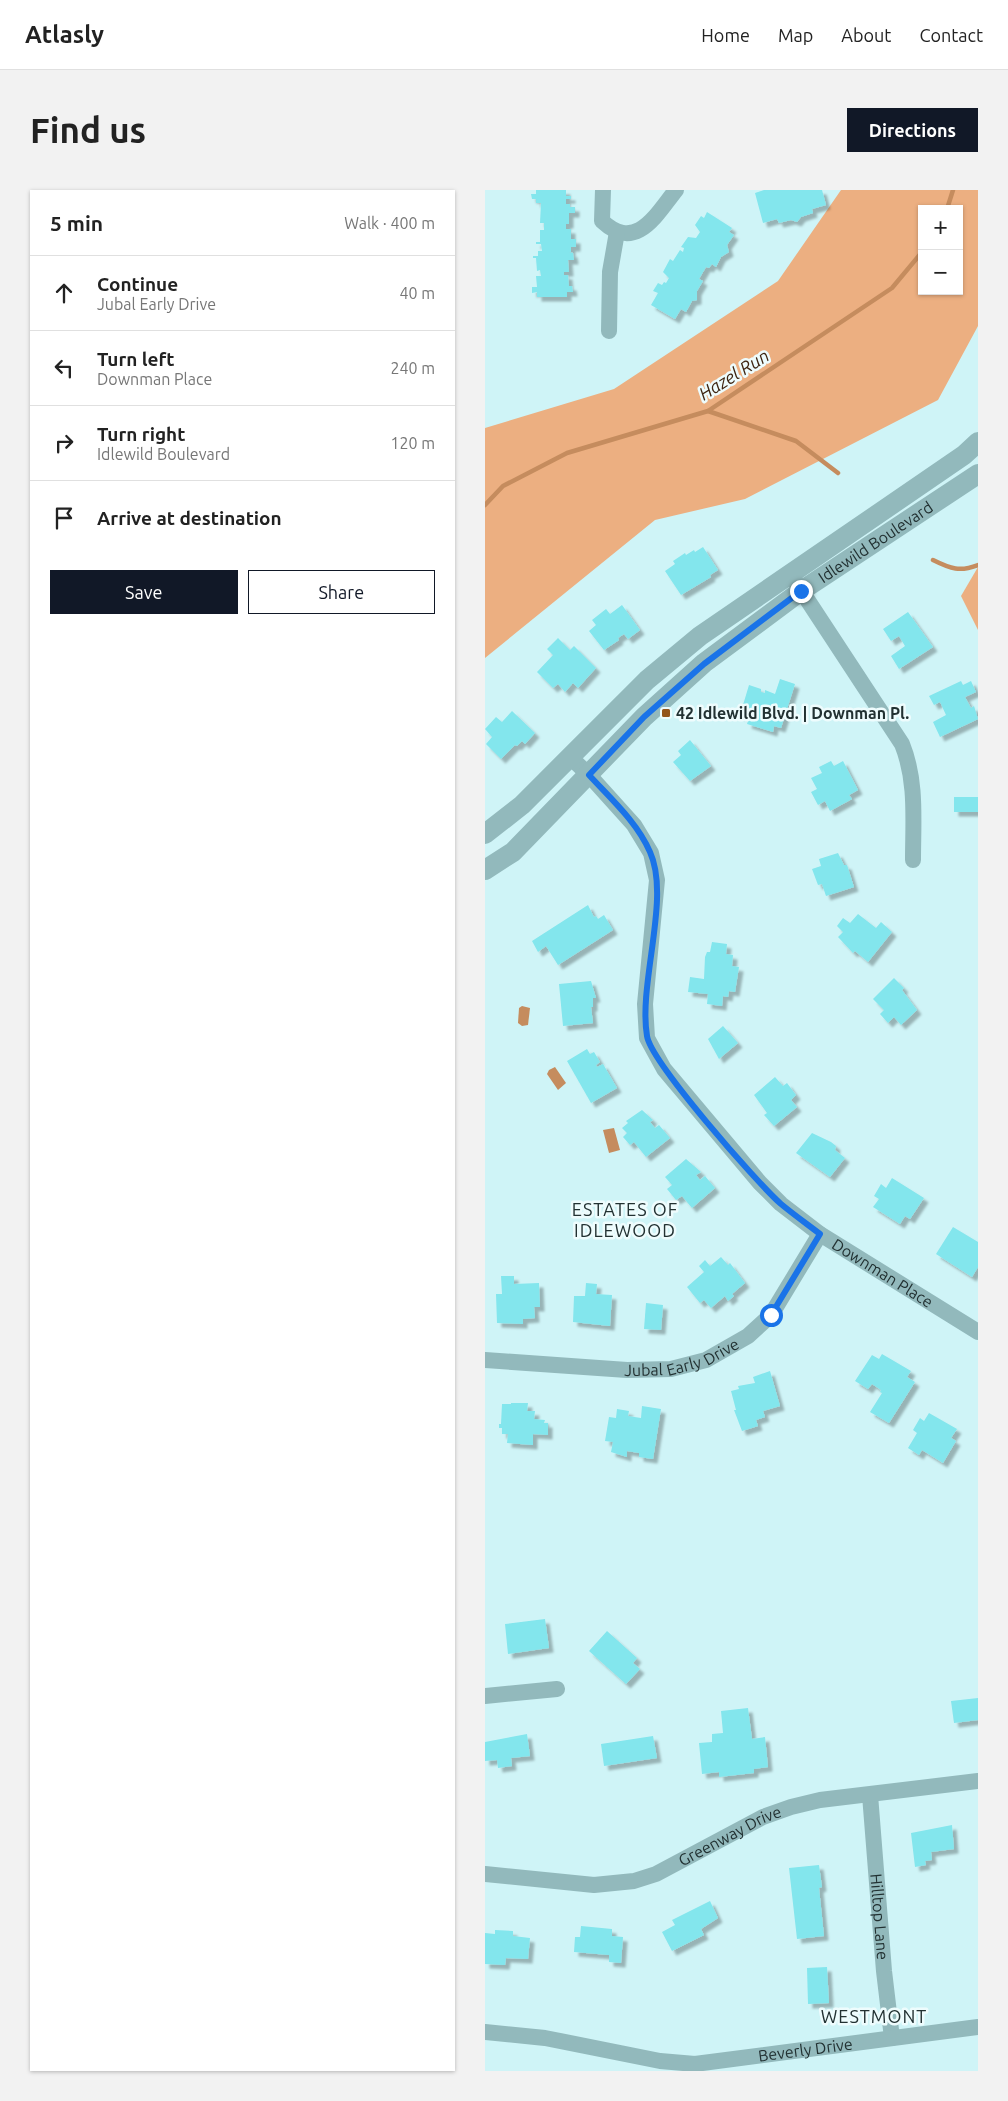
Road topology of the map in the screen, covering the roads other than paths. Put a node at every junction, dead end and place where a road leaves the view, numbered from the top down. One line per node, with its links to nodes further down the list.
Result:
1 (603, 190): 3 (street)
2 (676, 190): 3 (street)
3 (617, 232): 4 (street)
4 (609, 331)
5 (978, 442): 7 (street, Idlewild Boulevard)
6 (978, 474): 8 (street, Idlewild Boulevard)
7 (790, 573): 8 (street); 9 (street, Idlewild Boulevard)
8 (801, 591): 10 (street, Idlewild Boulevard); 12 (street)
9 (569, 756): 10 (street, Downman Place); 11 (street, Idlewild Boulevard)
10 (589, 775): 13 (street, Idlewild Boulevard); 14 (street, Downman Place)
11 (485, 834)
12 (913, 860)
13 (485, 870)
14 (820, 1234): 15 (street, Downman Place); 16 (street, Jubal Early Drive)
15 (978, 1332)
16 (485, 1360)
17 (557, 1689): 18 (street)
18 (485, 1696)
19 (978, 1781): 20 (street, Greenway Drive)
20 (870, 1795): 21 (street, Greenway Drive); 24 (street, Hilltop Lane)
21 (485, 1874)
22 (978, 2027): 24 (street, Beverly Drive)
23 (485, 2032): 25 (street, Beverly Drive)
24 (892, 2038): 25 (street, Beverly Drive)
25 (695, 2068)

